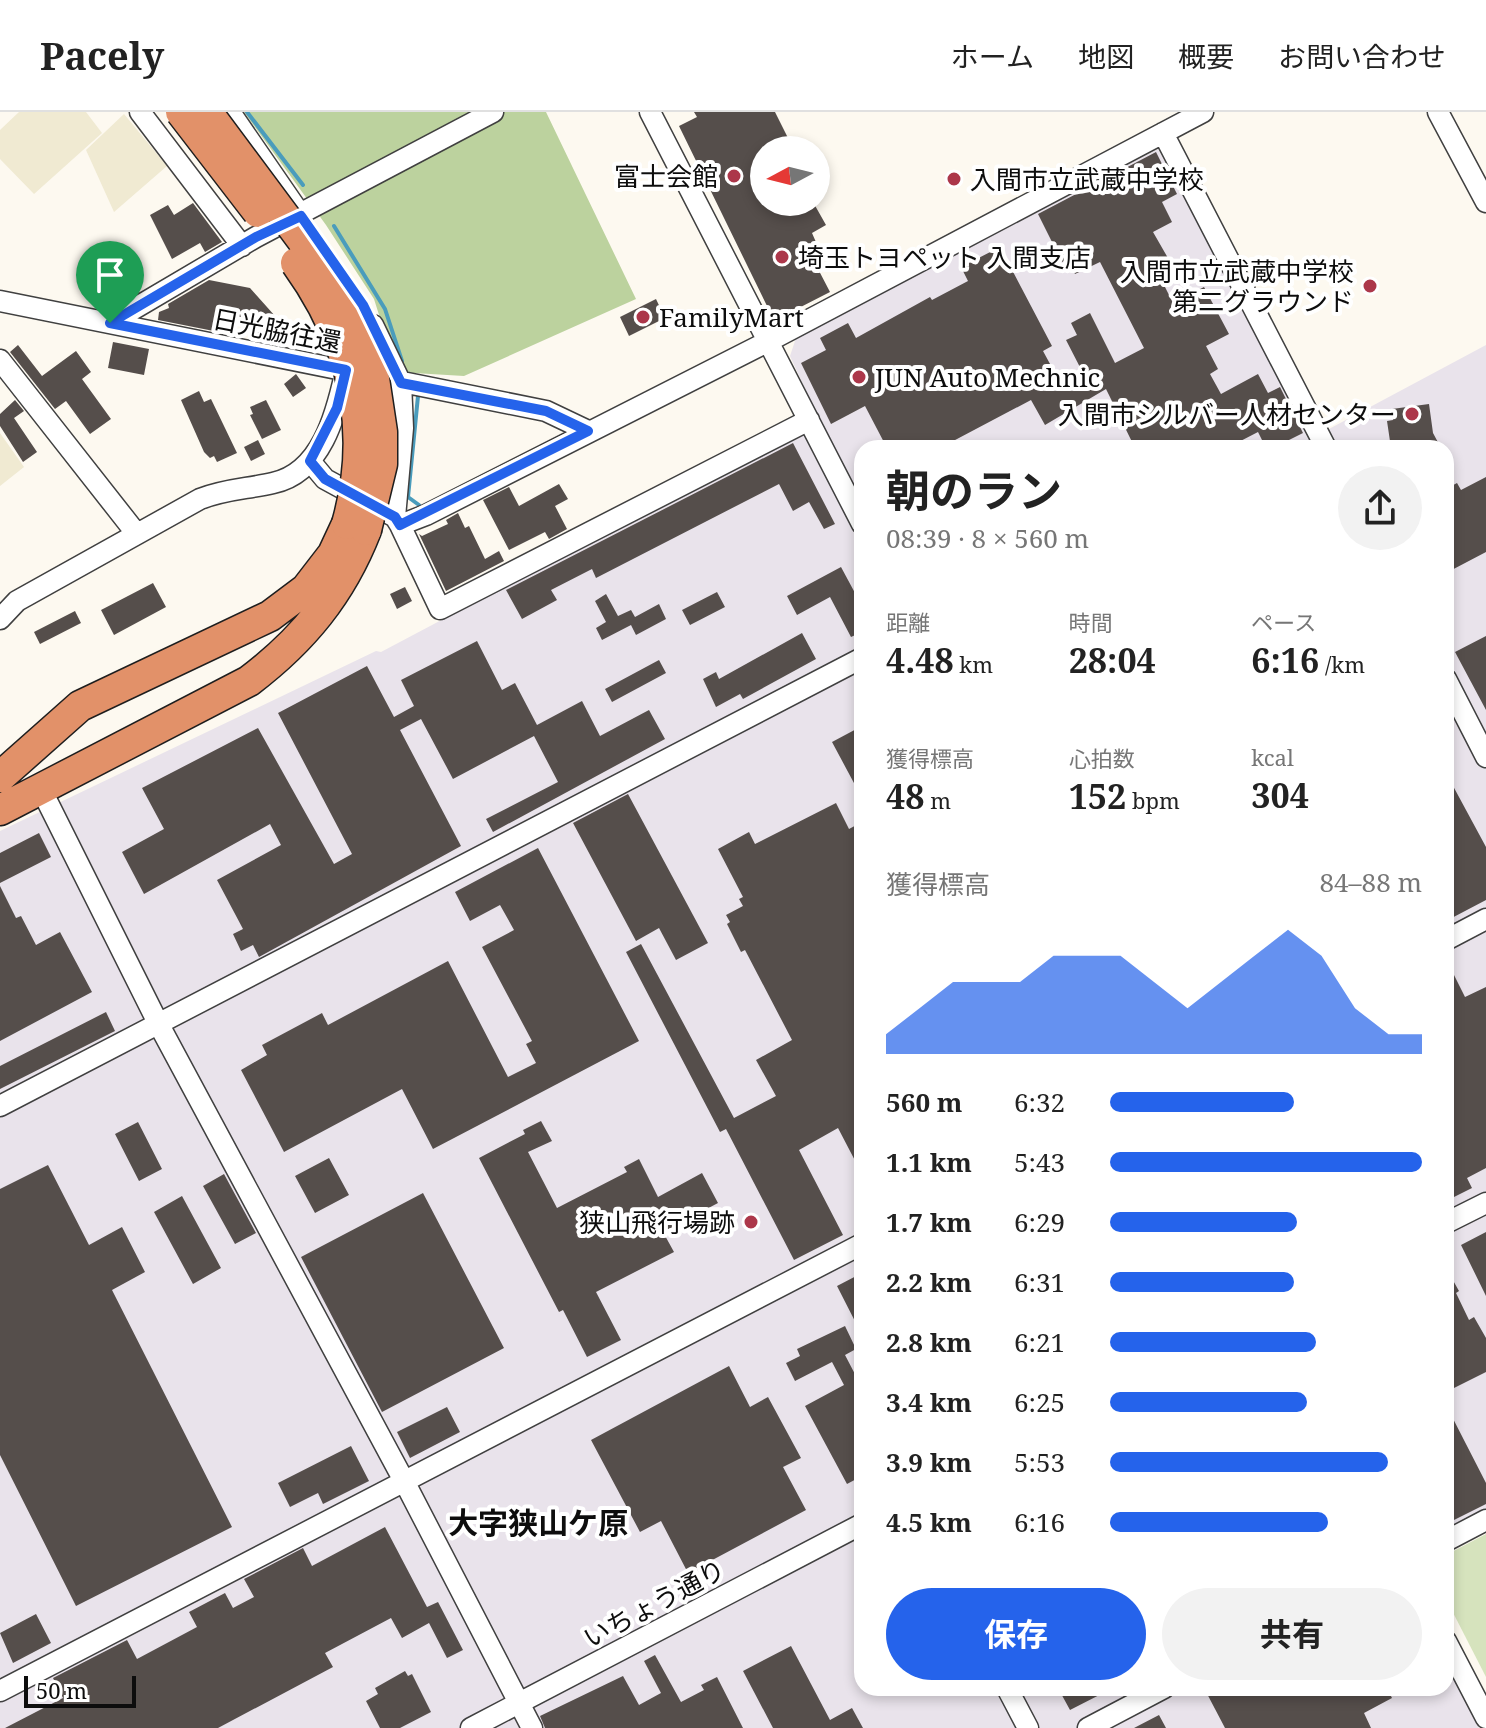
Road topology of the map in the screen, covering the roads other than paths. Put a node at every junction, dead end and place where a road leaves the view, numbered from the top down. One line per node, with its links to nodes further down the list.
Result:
1 (140, 112): 14 (street)
2 (172, 112): 11 (highway, bridge)
3 (181, 112): 11 (highway, bridge)
4 (209, 112): 11 (highway, bridge)
5 (230, 112): 13 (street)
6 (493, 112): 13 (street)
7 (650, 112): 17 (street)
8 (1203, 112): 10 (street)
9 (1438, 112): 12 (street)
10 (1163, 133): 17 (street); 23 (street)
11 (224, 153): 27 (highway, bridge)
12 (1484, 194)
13 (301, 216): 14 (street); 20 (street)
14 (242, 246): 16 (street)
15 (0, 301): 16 (street, 日光脇往還)
16 (110, 323): 19 (street, 日光脇往還)
17 (767, 342): 21 (street); 22 (street)
18 (0, 360): 28 (street)
19 (346, 370): 20 (street, 日光脇往還); 24 (street)
20 (401, 383): 22 (street, 日光脇往還); 26 (street)
21 (809, 420): 25 (street); 26 (street)
22 (588, 431): 26 (street)
23 (1316, 440)
24 (310, 461): 26 (street); 28 (street)
25 (854, 508)
26 (398, 521)
27 (356, 527): 33 (highway); 35 (highway)
28 (136, 533): 29 (street)
29 (0, 619)
30 (854, 662): 38 (street)
31 (1454, 695): 32 (street)
32 (1486, 757)
33 (0, 777)
34 (47, 801): 38 (street)
35 (0, 810)
36 (1486, 919): 37 (street)
37 (1454, 936)
38 (158, 1023): 39 (street); 43 (street)
39 (0, 1106)
40 (1486, 1203): 41 (street)
41 (1454, 1219)
42 (854, 1248): 43 (street)
43 (403, 1479): 48 (street); 51 (street)
44 (1486, 1520): 46 (street)
45 (854, 1528): 51 (street, いちょう通り)
46 (1454, 1537)
47 (1454, 1656): 52 (street)
48 (0, 1691)
49 (1011, 1696): 55 (street)
50 (1149, 1696): 56 (street)
51 (519, 1703): 53 (street, いちょう通り); 54 (street)
52 (1486, 1718)
53 (471, 1728)
54 (532, 1728)
55 (1028, 1728)
56 (1088, 1728)

